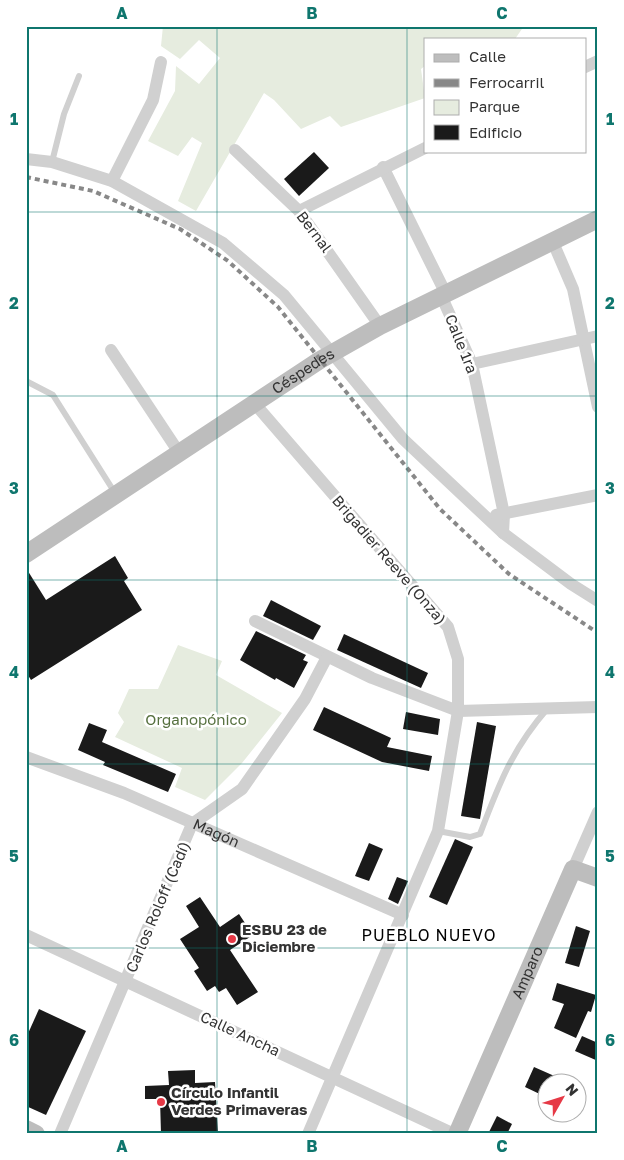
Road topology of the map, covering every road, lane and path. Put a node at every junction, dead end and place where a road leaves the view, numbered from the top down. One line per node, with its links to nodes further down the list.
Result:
1 (598, 61): 3 (street)
2 (161, 62): 10 (street)
3 (586, 67)
4 (80, 76): 8 (lane)
5 (424, 148): 9 (street)
6 (235, 150): 11 (street, Bernal)
7 (26, 159): 8 (street)
8 (52, 162): 10 (street)
9 (383, 167): 11 (street); 14 (street, Calle 1ra)
10 (112, 181): 19 (street)
11 (298, 211): 15 (street, Bernal)
12 (598, 219): 13 (street, Céspedes)
13 (552, 240): 14 (street, Céspedes); 17 (street)
14 (446, 294): 15 (street, Céspedes); 20 (street, Calle 1ra)
15 (380, 326): 19 (street, Céspedes)
16 (598, 336): 17 (street)
17 (583, 339): 20 (street); 23 (street)
18 (111, 350): 24 (street)
19 (334, 353): 22 (street, Céspedes); 28 (street)
20 (472, 364): 27 (street, Calle 1ra)
21 (26, 382): 26 (lane)
22 (255, 404): 24 (street, Céspedes); 36 (street, Brigadier Reeve (Onza))
23 (598, 407)
24 (180, 454): 26 (street, Céspedes)
25 (598, 495): 27 (street)
26 (116, 496): 30 (street, Céspedes)
27 (504, 514): 28 (street); 29 (street, Calle 1ra)
28 (486, 516): 29 (street)
29 (504, 533): 31 (street)
30 (26, 554)
31 (598, 601)
32 (255, 621): 33 (street)
33 (327, 657): 36 (street); 39 (street, Carlos Roloff (Cadí))
34 (598, 707): 35 (street)
35 (548, 708): 36 (street); 40 (lane)
36 (458, 711): 40 (street, Brigadier Reeve (Onza))
37 (26, 756): 39 (street, Magón)
38 (598, 812): 41 (street, Amparo)
39 (192, 824): 43 (street, Magón); 45 (street, Carlos Roloff (Cadí))
40 (438, 831): 43 (street, Brigadier Reeve (Onza))
41 (573, 869): 42 (street); 51 (street, Amparo)
42 (598, 878)
43 (403, 915): 46 (street, Brigadier Reeve (Onza))
44 (26, 935): 45 (street, Calle Ancha)
45 (126, 982): 46 (street, Calle Ancha); 49 (street, Carlos Roloff (Cadí))
46 (332, 1077): 50 (street, Brigadier Reeve (Onza)); 51 (street, Calle Ancha)
47 (26, 1129): 48 (street)
48 (36, 1134)
49 (60, 1134)
50 (308, 1134)
51 (455, 1134)

